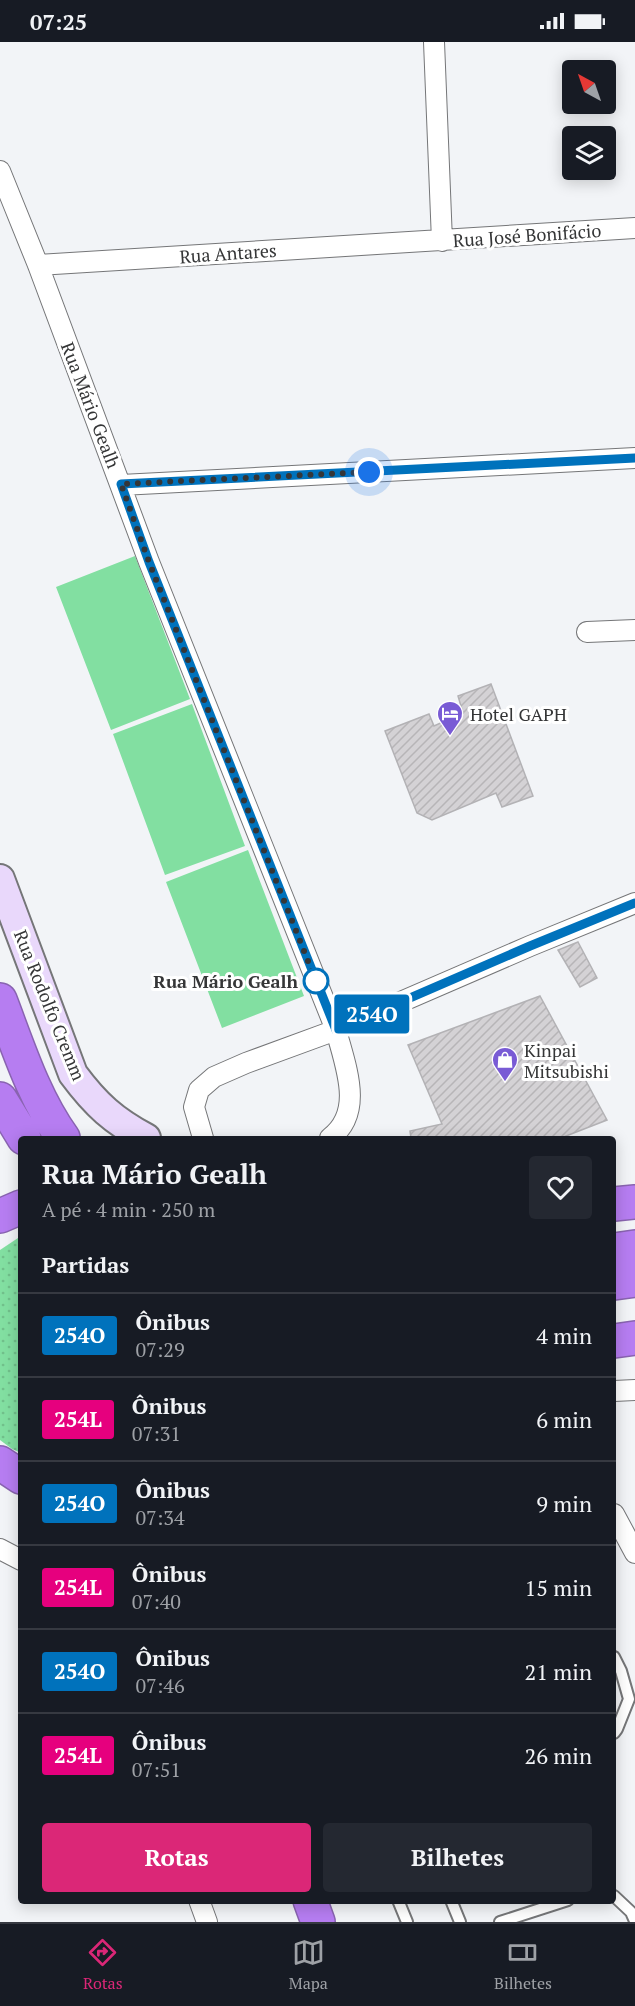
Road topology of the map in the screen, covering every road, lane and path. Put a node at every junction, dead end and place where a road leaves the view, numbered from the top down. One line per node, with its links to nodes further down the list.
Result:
1 (434, 42): 4 (street)
2 (0, 171): 6 (street, Rua Mário Gealh)
3 (635, 228): 4 (street, Rua José Bonifácio)
4 (442, 240): 5 (street, Rua José Bonifácio)
5 (418, 242): 6 (street, Rua Antares)
6 (38, 265): 8 (street, Rua Mário Gealh)
7 (635, 458): 8 (street)
8 (121, 484): 14 (street, Rua Mário Gealh)
9 (635, 630): 10 (street)
10 (587, 632)
11 (0, 879): 18 (street, Rua Rodolfo Cremm)
12 (635, 903): 14 (street)
13 (3, 1009): 16 (highway)
14 (336, 1030): 19 (street); 20 (street, Rua Mário Gealh)
15 (0, 1098): 17 (highway)
16 (59, 1133)
17 (23, 1136)
18 (142, 1136)
19 (202, 1136)
20 (333, 1136)
21 (635, 1202): 22 (highway)
22 (616, 1204)
23 (18, 1208): 24 (highway)
24 (0, 1216)
25 (635, 1247): 26 (highway)
26 (616, 1250)
27 (635, 1280): 28 (highway)
28 (616, 1283)
29 (635, 1338): 30 (highway)
30 (616, 1341)
31 (0, 1463): 32 (highway)
32 (18, 1475)
33 (616, 1518): 35 (street)
34 (0, 1549): 36 (street)
35 (635, 1553)
36 (18, 1558)
37 (616, 1661): 38 (lane)
38 (616, 1730)
39 (616, 1898): 45 (lane)
40 (200, 1904): 46 (street)
41 (311, 1904): 47 (highway)
42 (400, 1904): 48 (lane)
43 (453, 1904): 49 (lane)
44 (556, 1904): 50 (lane)
45 (635, 1921)
46 (207, 1922)
47 (318, 1922)
48 (407, 1922)
49 (460, 1922)
50 (500, 1922)

